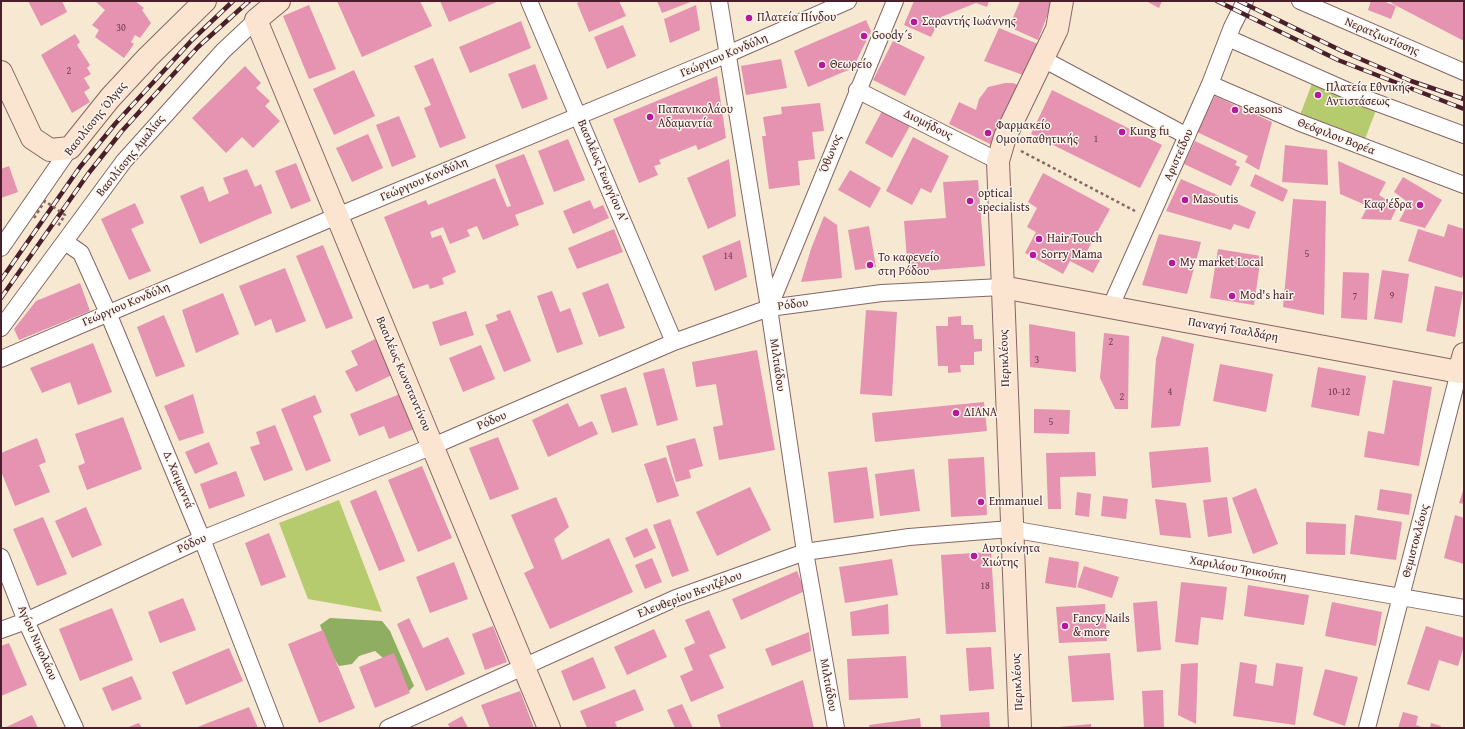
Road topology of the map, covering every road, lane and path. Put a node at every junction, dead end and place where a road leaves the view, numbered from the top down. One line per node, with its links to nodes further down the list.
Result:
1 (205, 1): 22 (main road, Βασιλίσσης Όλγας)
2 (280, 1): 11 (main road, Βασιλίσσης Αμαλίας)
3 (529, 1): 19 (street, Βασιλέως Γεωργίου Α')
4 (719, 1): 13 (street, Μιλτιάδου)
5 (848, 1): 10 (street, Γεώργιου Κονδύλη)
6 (895, 1): 18 (street, Όθωνος)
7 (1062, 1): 14 (main road, Περικλέους)
8 (1245, 1): 12 (street, Αριστείδου)
9 (1300, 1): 16 (street, Νερατζιωτίσσης)
10 (830, 5): 13 (street, Γεώργιου Κονδύλη)
11 (256, 20): 26 (main road, Βασιλέως Κωνσταντίνου); 30 (street, Βασιλίσσης Αμαλίας)
12 (1228, 38): 17 (street, Αριστείδου); 20 (street)
13 (728, 54): 19 (street, Γεώργιου Κονδύλη); 33 (street, Μιλτιάδου)
14 (1043, 59): 21 (street); 24 (main road, Περικλέους)
15 (1, 72): 22 (main road)
16 (1464, 72)
17 (1210, 84): 21 (street, Αριστείδου); 25 (street, Θεόφιλου Βορέα)
18 (857, 90): 24 (street, Διομήδους); 33 (street, Όθωνος)
19 (578, 116): 26 (street, Γεώργιου Κονδύλη); 37 (street, Βασιλέως Γεωργίου Α')
20 (1464, 135)
21 (1187, 136): 28 (street, Αριστείδου)
22 (70, 148): 31 (street, Βασιλίσσης Όλγας)
23 (1020, 151): 28 (path)
24 (998, 161): 32 (main road, Περικλέους)
25 (1464, 185)
26 (337, 216): 35 (street, Γεώργιου Κονδύλη); 40 (main road, Βασιλέως Κωνσταντίνου)
27 (34, 218): 29 (path, bridge)
28 (1150, 218): 34 (street, Αριστείδου)
29 (58, 226)
30 (65, 242): 35 (street, Δ. Χαιμαντά); 36 (street, Βασιλίσσης Αμαλίας)
31 (1, 248)
32 (1002, 287): 33 (street, Ρόδου); 34 (main road, Παναγή Τσαλδάρη); 41 (main road, Περικλέους)
33 (769, 308): 37 (street, Ρόδου); 43 (street, Μιλτιάδου)
34 (1110, 308): 39 (main road, Παναγή Τσαλδάρη)
35 (108, 313): 38 (street, Γεώργιου Κονδύλη); 42 (street, Δ. Χαιμαντά)
36 (1, 328)
37 (674, 342): 40 (street, Ρόδου)
38 (1, 359)
39 (1462, 366): 45 (street, Θεμιστοκλέους)
40 (433, 446): 42 (street, Ρόδου); 49 (main road, Βασιλέως Κωνσταντίνου)
41 (1011, 529): 43 (street, Ελευθερίου Βενιζέλου); 45 (street, Χαριλάου Τρικούπη); 55 (main road, Περικλέους)
42 (202, 539): 47 (street, Ρόδου); 51 (street, Δ. Χαιμαντά)
43 (805, 552): 49 (street, Ελευθερίου Βενιζέλου); 54 (street, Μιλτιάδου)
44 (1, 557): 47 (street, Αγίου Νικολάου)
45 (1401, 597): 46 (street, Χαριλάου Τρικούπη); 56 (street, Θεμιστοκλέους)
46 (1464, 608)
47 (26, 621): 48 (street, Ρόδου); 50 (street, Αγίου Νικολάου)
48 (1, 630)
49 (524, 668): 52 (street, Ελευθερίου Βενιζέλου); 53 (main road, Βασιλέως Κωνσταντίνου)
50 (75, 728)
51 (275, 728)
52 (388, 728)
53 (549, 728)
54 (836, 728)
55 (1020, 728)
56 (1367, 728)

